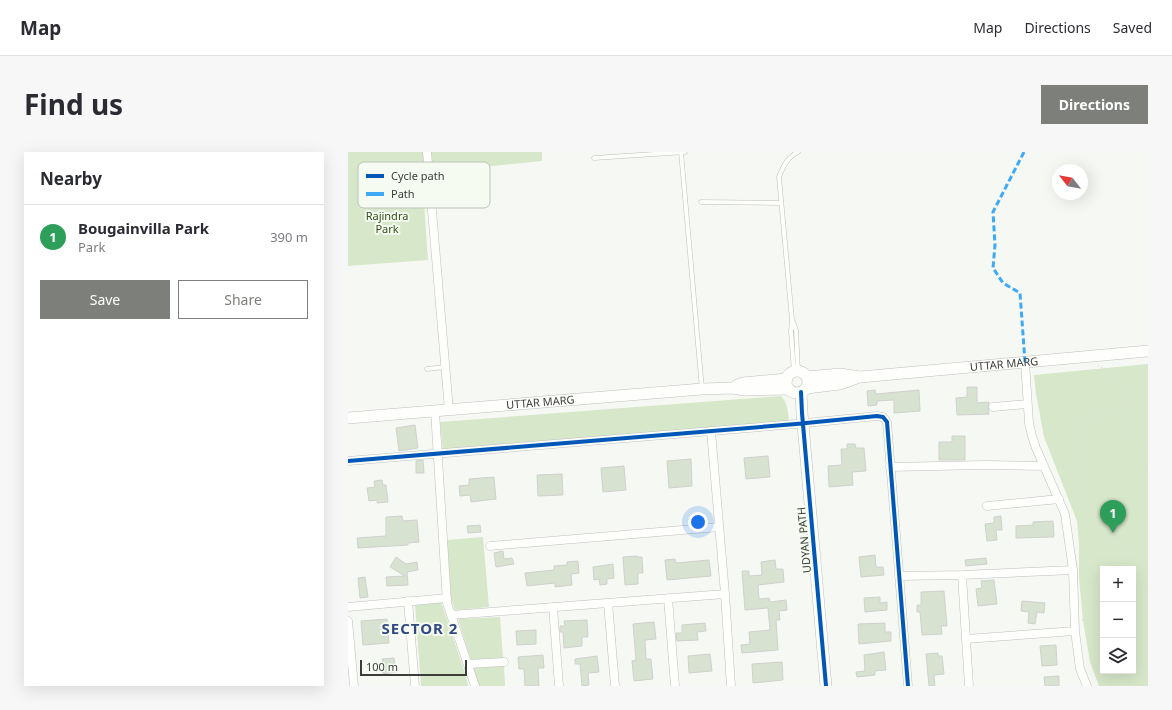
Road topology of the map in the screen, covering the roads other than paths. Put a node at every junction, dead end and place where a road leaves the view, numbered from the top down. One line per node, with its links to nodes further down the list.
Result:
1 (427, 152): 6 (street)
2 (681, 152): 3 (lane); 5 (lane); 15 (lane)
3 (685, 152)
4 (798, 152): 8 (lane)
5 (594, 158)
6 (428, 162)
7 (700, 202): 8 (lane)
8 (781, 203): 14 (lane)
9 (432, 208): 12 (street)
10 (1148, 351): 11 (main road, UTTAR MARG)
11 (1025, 362): 14 (main road, UTTAR MARG); 16 (street)
12 (446, 367): 13 (lane); 18 (street)
13 (427, 369)
14 (797, 383): 15 (main road, UTTAR MARG); 21 (main road, UDYAN PATH)
15 (702, 389): 18 (main road, UTTAR MARG)
16 (1027, 404): 17 (street); 25 (street)
17 (993, 407)
18 (449, 410): 19 (main road, UTTAR MARG)
19 (435, 411): 20 (main road, UTTAR MARG); 23 (street)
20 (348, 418)
21 (800, 424): 22 (street); 26 (street); 55 (main road, UDYAN PATH); 56 (main road, UDYAN PATH)
22 (711, 431): 23 (street); 29 (street)
23 (438, 454): 24 (street); 35 (street)
24 (348, 461)
25 (1044, 466): 26 (street); 27 (street)
26 (890, 467): 33 (street)
27 (1060, 499): 28 (street); 31 (street)
28 (987, 506)
29 (719, 527): 30 (street); 34 (street)
30 (490, 546)
31 (1073, 570): 32 (street); 43 (street)
32 (962, 575): 33 (street); 44 (street)
33 (899, 576): 57 (street)
34 (725, 594): 36 (street); 54 (street)
35 (447, 598): 37 (street); 41 (street)
36 (668, 598): 38 (street); 53 (street)
37 (408, 602): 39 (street); 49 (street)
38 (608, 603): 40 (street); 52 (street)
39 (348, 607)
40 (553, 607): 41 (street); 51 (street)
41 (451, 615): 46 (street)
42 (348, 621): 48 (street)
43 (1075, 631): 44 (street); 47 (street)
44 (966, 639): 58 (street)
45 (504, 662): 46 (street)
46 (468, 664): 50 (street)
47 (1080, 669): 59 (street); 60 (street)
48 (354, 686)
49 (415, 686)
50 (475, 686)
51 (559, 686)
52 (615, 686)
53 (675, 686)
54 (731, 686)
55 (820, 686)
56 (826, 686)
57 (908, 686)
58 (970, 686)
59 (1081, 686)
60 (1087, 686)

